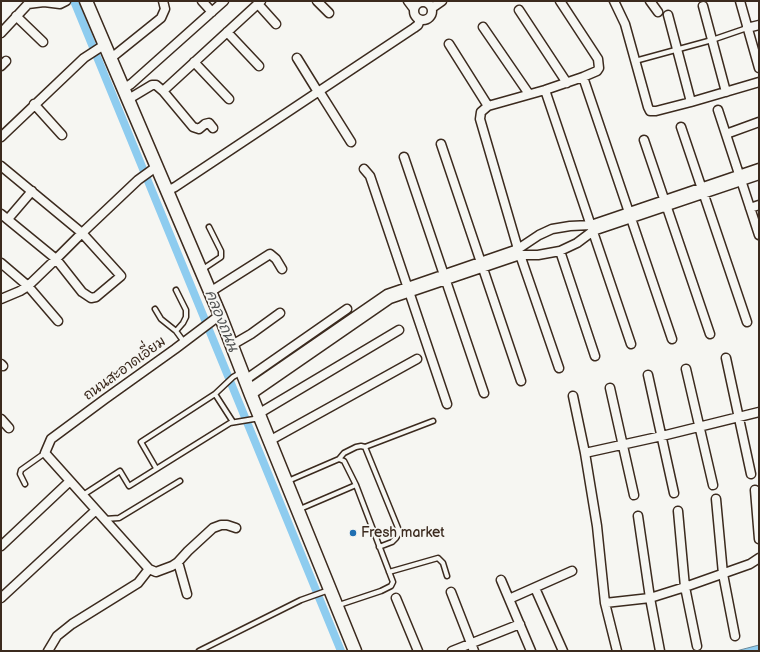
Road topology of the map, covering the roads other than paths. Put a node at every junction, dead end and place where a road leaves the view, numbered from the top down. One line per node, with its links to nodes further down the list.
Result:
1 (86, 1): 34 (street)
2 (163, 1): 37 (street)
3 (203, 1): 19 (street)
4 (224, 1): 19 (street)
5 (317, 1): 21 (street)
6 (408, 1): 17 (street)
7 (442, 1): 15 (street)
8 (560, 1): 42 (street)
9 (650, 1): 20 (street)
10 (740, 1): 28 (street)
11 (30, 2): 12 (street); 23 (street)
12 (64, 2)
13 (259, 2): 25 (street); 29 (street)
14 (617, 2): 38 (street)
15 (425, 3): 17 (street); 24 (street)
16 (703, 6): 31 (street)
17 (414, 9): 24 (street)
18 (519, 10): 44 (street)
19 (212, 12): 49 (street)
20 (658, 12)
21 (329, 13)
22 (668, 15): 35 (street)
23 (16, 16): 30 (street); 32 (street)
24 (420, 20): 47 (street)
25 (276, 24)
26 (759, 24): 28 (street)
27 (483, 27): 50 (street)
28 (747, 28): 31 (lane); 41 (street)
29 (227, 32): 39 (street); 40 (street)
30 (1, 33)
31 (712, 40): 35 (lane); 48 (street)
32 (43, 42)
33 (449, 44): 54 (street)
34 (102, 46): 37 (street); 53 (street)
35 (677, 49): 38 (lane); 52 (street)
36 (297, 58): 47 (street)
37 (110, 59): 49 (street)
38 (635, 61): 52 (street)
39 (194, 62): 46 (street); 51 (street)
40 (259, 66)
41 (759, 68)
42 (583, 77): 44 (street); 78 (street)
43 (759, 82): 48 (street)
44 (567, 83): 45 (street)
45 (545, 90): 50 (street); 81 (street)
46 (163, 91): 49 (street); 58 (street)
47 (319, 92): 63 (street); 72 (street)
48 (726, 92): 52 (street)
49 (125, 94): 68 (street)
50 (529, 94): 54 (street)
51 (229, 99)
52 (691, 102)
53 (34, 104): 60 (street); 61 (street)
54 (488, 106): 85 (street)
55 (718, 110): 59 (street)
56 (759, 122): 59 (street)
57 (681, 127): 73 (street)
58 (213, 128)
59 (726, 134): 71 (street)
60 (62, 135)
61 (1, 137)
62 (644, 140): 75 (street)
63 (350, 142)
64 (441, 144): 88 (street)
65 (404, 157): 91 (street)
66 (1, 166): 74 (street)
67 (759, 168): 71 (street)
68 (154, 169): 72 (street); 82 (street)
69 (364, 169): 94 (street)
70 (759, 175): 71 (street)
71 (740, 178): 73 (street); 77 (street)
72 (167, 191): 90 (street)
73 (703, 191): 75 (street); 102 (street)
74 (32, 192): 79 (street); 82 (street)
75 (666, 203): 78 (street); 105 (street)
76 (759, 205): 77 (street)
77 (750, 208): 83 (street)
78 (630, 215): 81 (street); 107 (street)
79 (4, 217): 86 (street)
80 (209, 227): 90 (lane)
81 (592, 228): 84 (street); 85 (street); 108 (street)
82 (82, 233): 86 (street); 86 (street)
83 (759, 235)
84 (560, 251): 85 (street); 110 (street)
85 (519, 252): 88 (street); 113 (street)
86 (56, 259): 92 (street)
87 (1, 263): 92 (street)
88 (482, 265): 91 (street); 116 (street)
89 (282, 269): 95 (street)
90 (201, 271): 95 (street)
91 (445, 278): 94 (street); 119 (street)
92 (28, 286): 96 (street); 101 (street)
93 (176, 290): 104 (lane)
94 (408, 290): 117 (street); 122 (street)
95 (210, 292): 100 (street)
96 (1, 299)
97 (154, 309): 104 (lane)
98 (347, 309): 117 (street)
99 (280, 313): 109 (street)
100 (217, 317): 106 (street, ถนนสะอาดเอี่ยม); 109 (street)
101 (58, 321)
102 (747, 322)
103 (399, 330): 124 (street)
104 (176, 331): 106 (lane)
105 (710, 334)
106 (188, 339): 135 (street, ถนนสะอาดเอี่ยม)
107 (672, 339)
108 (631, 344)
109 (232, 345): 117 (street)
110 (595, 356)
111 (726, 358): 125 (street)
112 (417, 359): 132 (street)
113 (558, 368)
114 (686, 369): 129 (street)
115 (648, 375): 131 (street)
116 (521, 381)
117 (244, 383): 120 (lane); 124 (street)
118 (610, 388): 133 (street)
119 (484, 393)
120 (215, 394): 127 (lane); 138 (lane)
121 (573, 396): 136 (street)
122 (447, 404)
123 (759, 412): 125 (street)
124 (257, 417): 127 (lane); 132 (street)
125 (739, 417): 129 (street); 139 (street)
126 (1, 419): 130 (street)
127 (236, 421): 138 (lane)
128 (433, 421): 134 (lane)
129 (700, 426): 131 (street); 145 (street)
130 (9, 428)
131 (662, 436): 133 (street); 147 (street)
132 (269, 440): 142 (street)
133 (622, 444): 136 (street); 149 (street)
134 (365, 447): 137 (lane); 159 (lane)
135 (46, 450): 140 (street); 143 (lane)
136 (585, 453): 177 (street)
137 (339, 459): 142 (lane); 144 (lane)
138 (156, 468): 148 (lane)
139 (751, 474)
140 (70, 481): 148 (street); 158 (street)
141 (180, 481): 155 (lane)
142 (286, 482): 152 (street)
143 (25, 484)
144 (356, 485): 152 (lane); 159 (lane)
145 (713, 485)
146 (756, 490): 157 (street)
147 (674, 493)
148 (83, 495): 151 (street)
149 (634, 495)
150 (716, 499): 165 (street)
151 (96, 510): 155 (street); 173 (street)
152 (297, 510): 170 (street)
153 (678, 510): 168 (street)
154 (638, 516): 175 (street)
155 (104, 519): 162 (street)
156 (236, 528): 161 (street)
157 (759, 539)
158 (1, 546)
159 (379, 546): 164 (lane)
160 (759, 558): 165 (street)
161 (178, 562): 162 (street); 172 (street)
162 (149, 569): 183 (street)
163 (572, 571): 169 (street)
164 (389, 572): 166 (lane); 178 (lane)
165 (723, 574): 168 (street); 180 (street)
166 (447, 576)
167 (501, 580): 176 (street)
168 (684, 587): 175 (street); 181 (street)
169 (535, 588): 176 (street); 190 (street)
170 (327, 591): 178 (street); 185 (lane)
171 (451, 592): 182 (street)
172 (187, 594)
173 (1, 598)
174 (396, 598): 187 (street)
175 (650, 598): 177 (street); 192 (street)
176 (509, 599): 179 (street)
177 (604, 603): 191 (street)
178 (336, 606): 186 (street)
179 (520, 624): 182 (street); 189 (street)
180 (735, 636)
181 (697, 646)
182 (473, 647): 188 (street)
183 (50, 648): 184 (street)
184 (58, 651)
185 (199, 651)
186 (355, 651)
187 (418, 651)
188 (452, 651)
189 (531, 651)
190 (563, 651)
191 (617, 651)
192 (660, 651)

